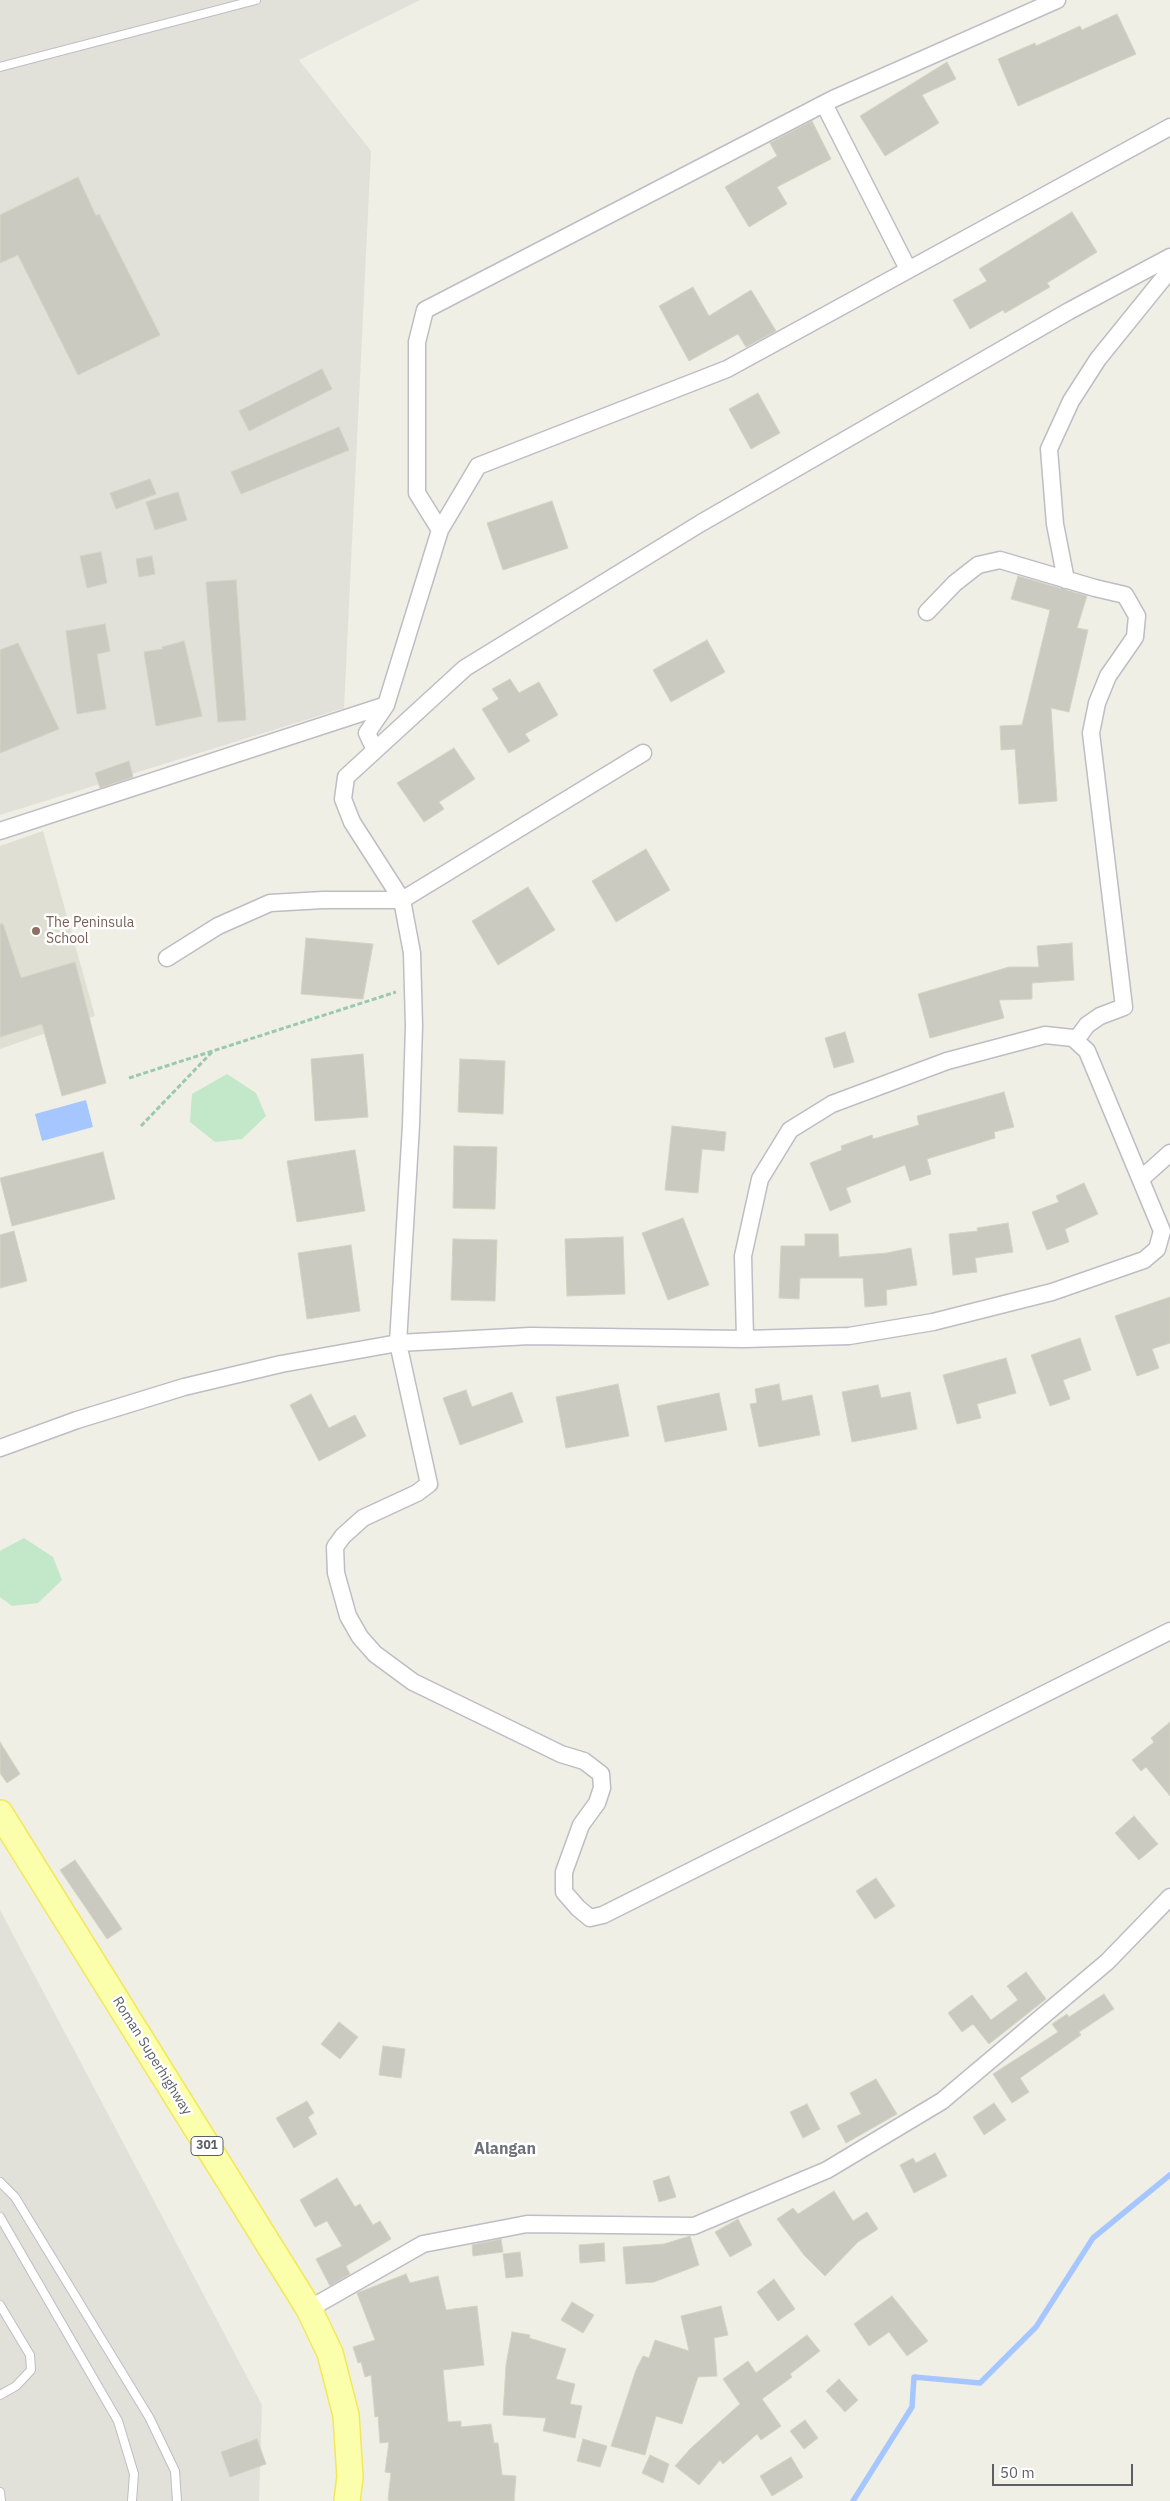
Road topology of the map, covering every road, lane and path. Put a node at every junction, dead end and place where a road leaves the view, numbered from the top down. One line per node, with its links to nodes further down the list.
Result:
1 (256, 0): 3 (lane)
2 (1057, 0): 4 (street)
3 (0, 67)
4 (824, 104): 7 (street); 9 (street)
5 (1170, 127): 7 (street)
6 (1170, 257): 13 (street)
7 (908, 269): 9 (street)
8 (1170, 270): 10 (street)
9 (440, 530): 12 (street)
10 (1066, 580): 11 (street); 19 (street)
11 (927, 612)
12 (386, 705): 13 (street); 15 (street)
13 (374, 750): 16 (street)
14 (643, 753): 16 (street)
15 (0, 831)
16 (402, 900): 17 (street); 18 (street)
17 (167, 958)
18 (413, 987): 20 (path); 26 (street)
19 (1076, 1040): 24 (street); 25 (street)
20 (212, 1052): 21 (path); 22 (path)
21 (128, 1078)
22 (141, 1126)
23 (1170, 1154): 24 (street)
24 (1142, 1178): 25 (street)
25 (746, 1339): 26 (street)
26 (398, 1343): 27 (street); 28 (street)
27 (0, 1448)
28 (1170, 1631)
29 (0, 1814): 34 (main road, Roman Superhighway / 301)
30 (1170, 1896): 34 (street)
31 (0, 2182): 39 (lane)
32 (0, 2217): 38 (lane)
33 (0, 2305): 35 (lane)
34 (309, 2309): 40 (main road, Roman Superhighway / 301)
35 (0, 2395)
36 (0, 2492): 37 (lane)
37 (1, 2501)
38 (132, 2501)
39 (177, 2501)
40 (348, 2501)

